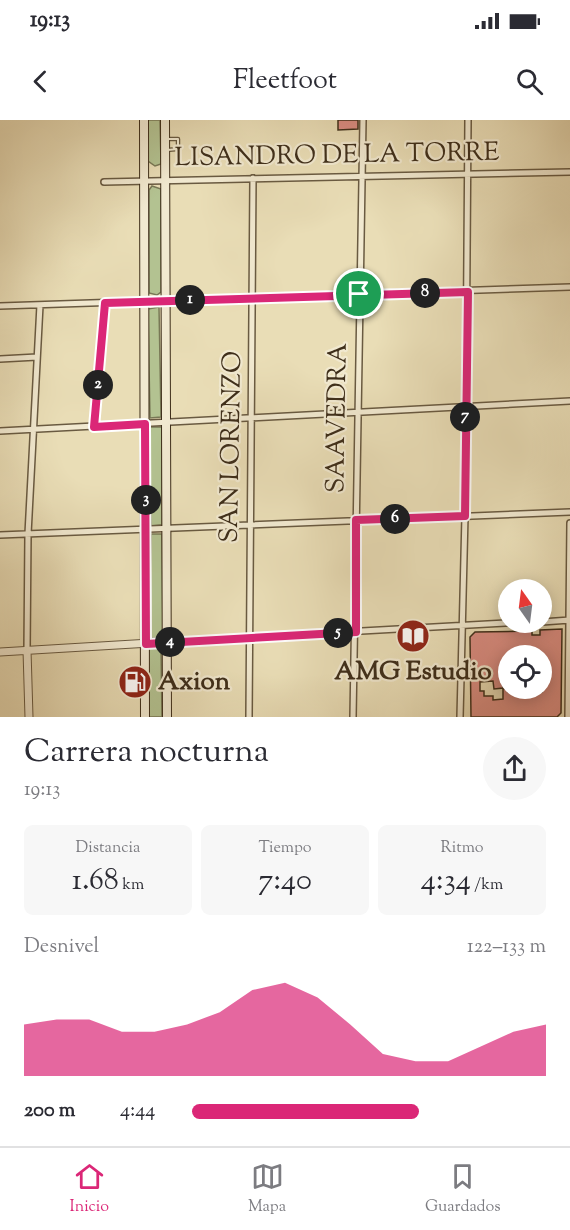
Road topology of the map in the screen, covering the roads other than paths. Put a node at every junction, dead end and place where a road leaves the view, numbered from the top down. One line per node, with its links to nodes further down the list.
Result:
1 (144, 120): 12 (main road)
2 (165, 120): 5 (main road)
3 (363, 120): 9 (street, SAAVEDRA)
4 (468, 120): 7 (street)
5 (165, 139): 6 (main road); 6 (lane)
6 (165, 150): 11 (main road)
7 (469, 172): 8 (street, LISANDRO DE LA TORRE); 9 (street, LISANDRO DE LA TORRE); 15 (street)
8 (570, 172)
9 (362, 175): 10 (street, LISANDRO DE LA TORRE); 16 (street, SAAVEDRA)
10 (253, 178): 11 (street, LISANDRO DE LA TORRE); 17 (street, SAN LORENZO)
11 (164, 179): 12 (street, LISANDRO DE LA TORRE); 18 (main road)
12 (144, 181): 13 (street, LISANDRO DE LA TORRE); 19 (main road)
13 (104, 182)
14 (570, 287): 15 (street)
15 (468, 292): 16 (street); 26 (street)
16 (359, 294): 17 (street); 27 (street, SAAVEDRA)
17 (253, 298): 18 (street); 28 (street, SAN LORENZO)
18 (164, 301): 19 (street); 29 (main road)
19 (144, 302): 20 (street); 30 (main road)
20 (105, 303): 21 (street); 31 (street)
21 (40, 304): 22 (street); 23 (street)
22 (0, 306)
23 (37, 357): 24 (street); 32 (street)
24 (0, 358)
25 (570, 401): 26 (street)
26 (465, 407): 27 (street); 35 (street)
27 (357, 414): 28 (street); 36 (street, SAAVEDRA)
28 (252, 419): 29 (street); 38 (street, SAN LORENZO)
29 (165, 423): 30 (street); 39 (main road)
30 (145, 424): 31 (street); 40 (main road)
31 (94, 427): 32 (street)
32 (32, 430): 33 (street); 41 (street)
33 (0, 431)
34 (570, 512): 35 (street)
35 (465, 516): 36 (street); 46 (street)
36 (356, 520): 38 (street); 47 (street, SAAVEDRA)
37 (570, 523): 43 (street)
38 (250, 525): 39 (street); 48 (street, SAN LORENZO)
39 (166, 529): 40 (street); 49 (main road)
40 (146, 530): 41 (street); 50 (main road)
41 (28, 534): 42 (street); 51 (street)
42 (0, 536)
43 (569, 620): 44 (street); 59 (street)
44 (552, 621)
45 (498, 623): 46 (street)
46 (463, 625): 47 (street); 58 (street)
47 (356, 632): 48 (street); 57 (street, SAAVEDRA)
48 (249, 638): 49 (street); 56 (street, SAN LORENZO)
49 (166, 642): 50 (street); 55 (main road)
50 (146, 644): 51 (street); 54 (main road)
51 (27, 650): 52 (street); 53 (street)
52 (0, 651)
53 (29, 717)
54 (145, 717)
55 (167, 717)
56 (249, 717)
57 (353, 717)
58 (460, 717)
59 (568, 717)

